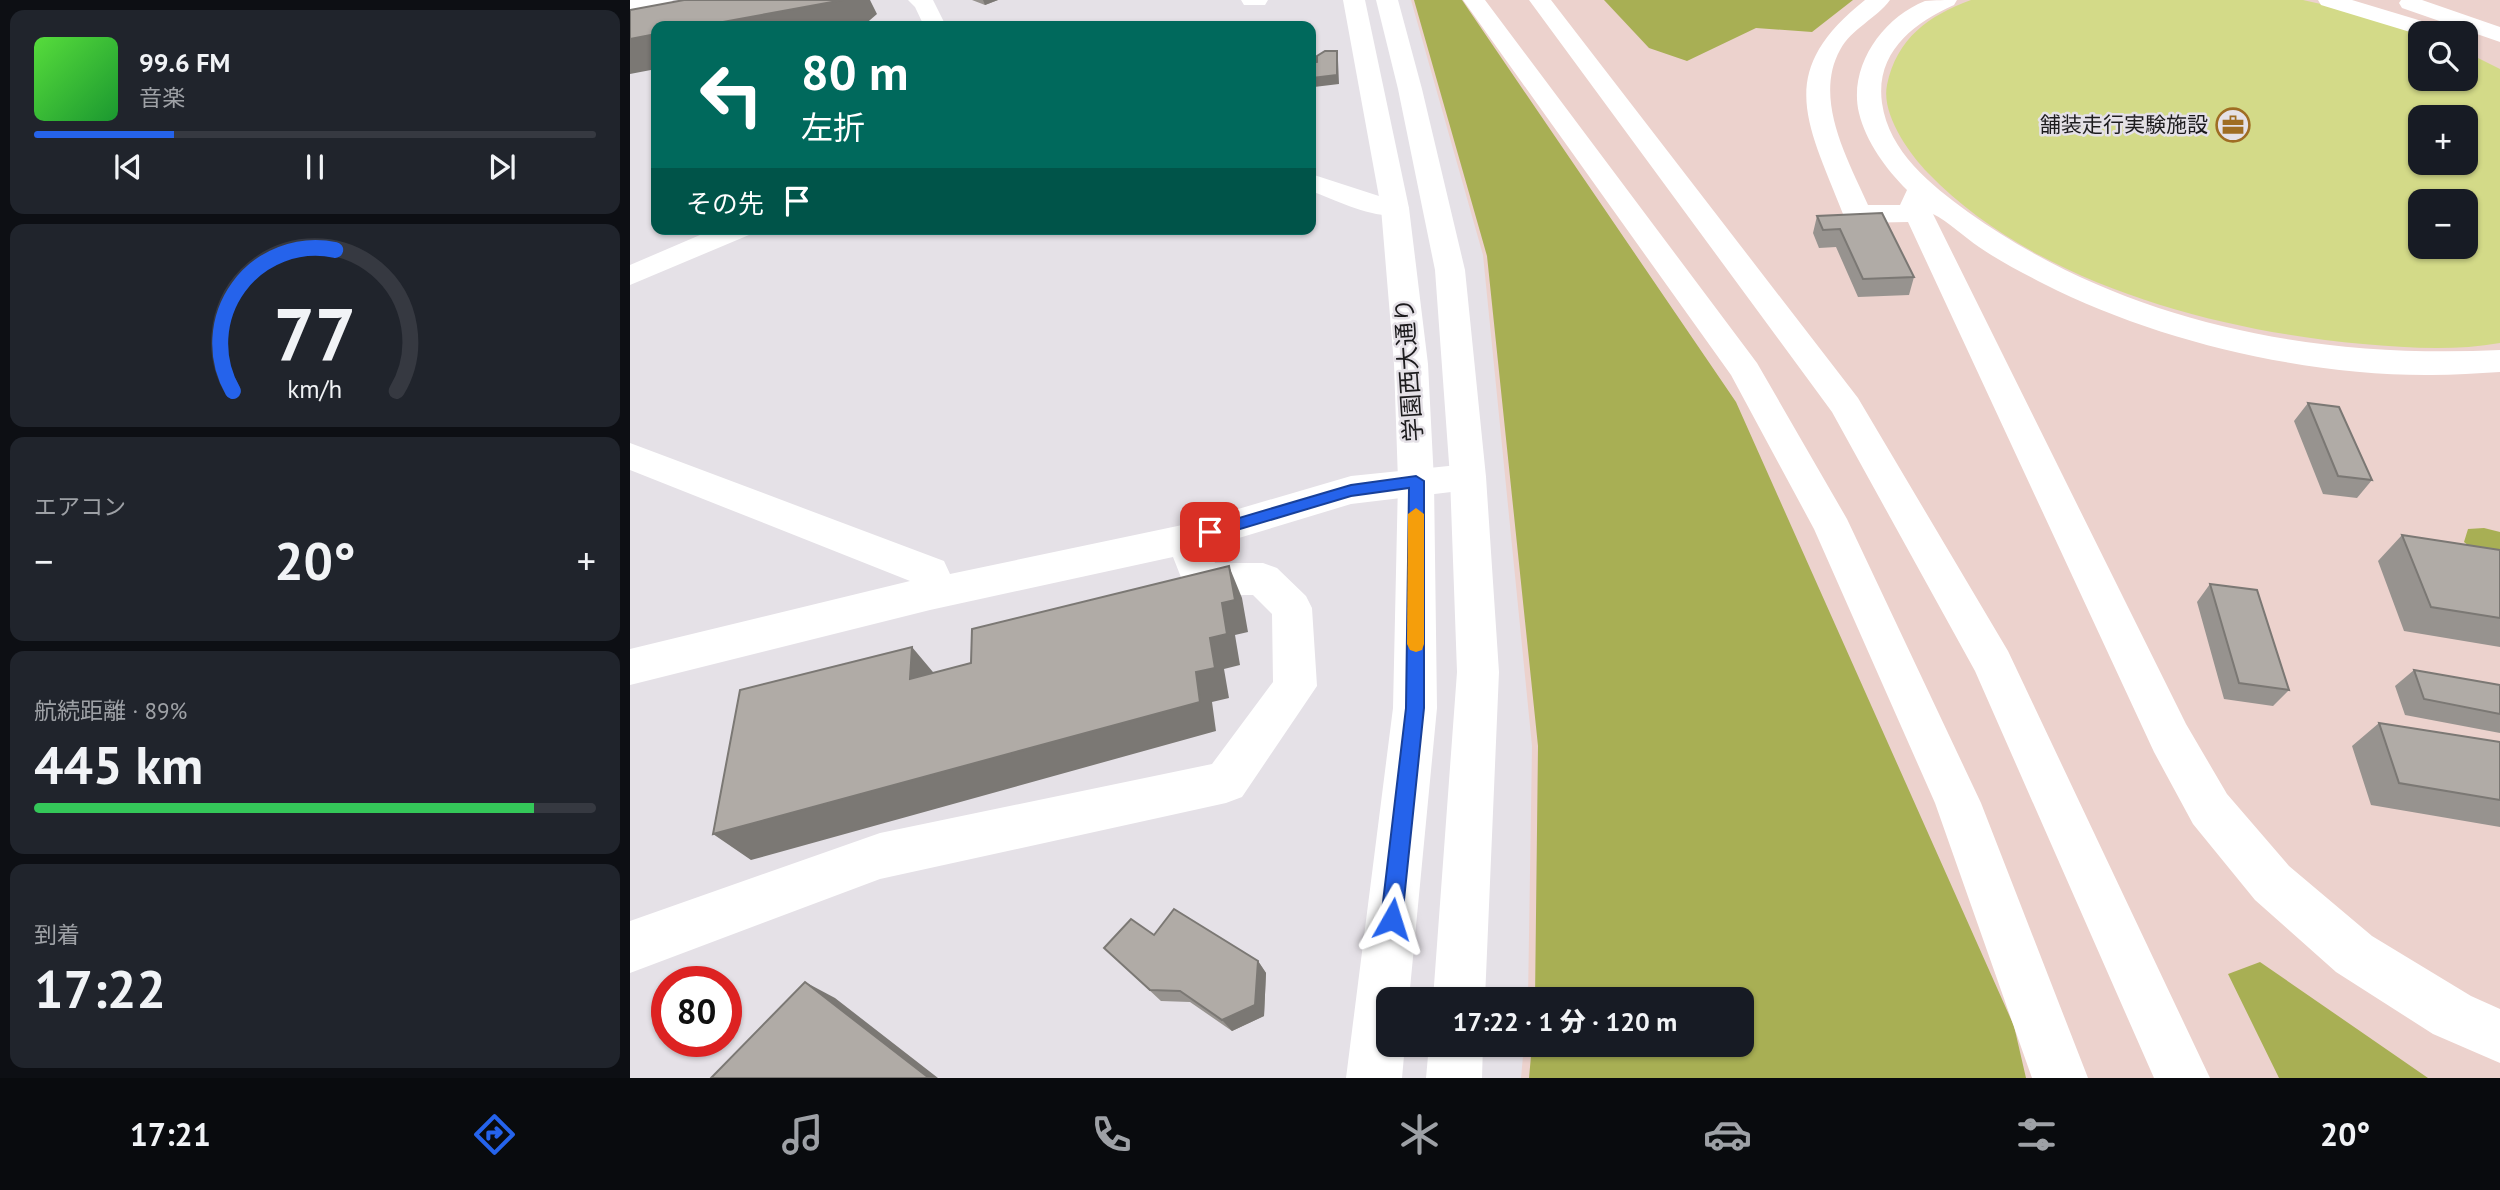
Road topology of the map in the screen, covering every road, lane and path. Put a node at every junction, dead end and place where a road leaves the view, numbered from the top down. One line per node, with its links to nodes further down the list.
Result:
1 (662, 0): 11 (main road)
2 (919, 0): 12 (main road)
3 (1354, 0): 18 (main road, 学園西大通り)
4 (1387, 0): 23 (main road, 学園西大通り)
5 (1474, 0): 34 (main road)
6 (1540, 0): 35 (main road)
7 (1879, 0): 17 (main road)
8 (1947, 0): 17 (main road)
9 (2329, 0): 13 (main road)
10 (2409, 1): 15 (main road)
11 (630, 6)
12 (932, 21)
13 (2408, 24)
14 (2478, 45): 15 (main road)
15 (2497, 46)
16 (1316, 183): 18 (main road)
17 (1920, 201): 21 (main road); 30 (main road)
18 (1395, 208): 24 (main road, 学園西大通り)
19 (725, 235): 20 (main road)
20 (630, 276)
21 (2500, 361)
22 (630, 456): 26 (main road)
23 (1468, 477): 24 (main road); 29 (main road, 学園西大通り)
24 (1416, 481): 25 (main road); 32 (main road, 学園西大通り)
25 (1187, 539): 26 (main road); 28 (main road)
26 (930, 594): 27 (main road)
27 (630, 667)
28 (630, 947)
29 (1460, 987)
30 (2500, 1036)
31 (1455, 1057): 33 (main road)
32 (1374, 1078)
33 (1454, 1078)
34 (2060, 1078)
35 (2182, 1078)

